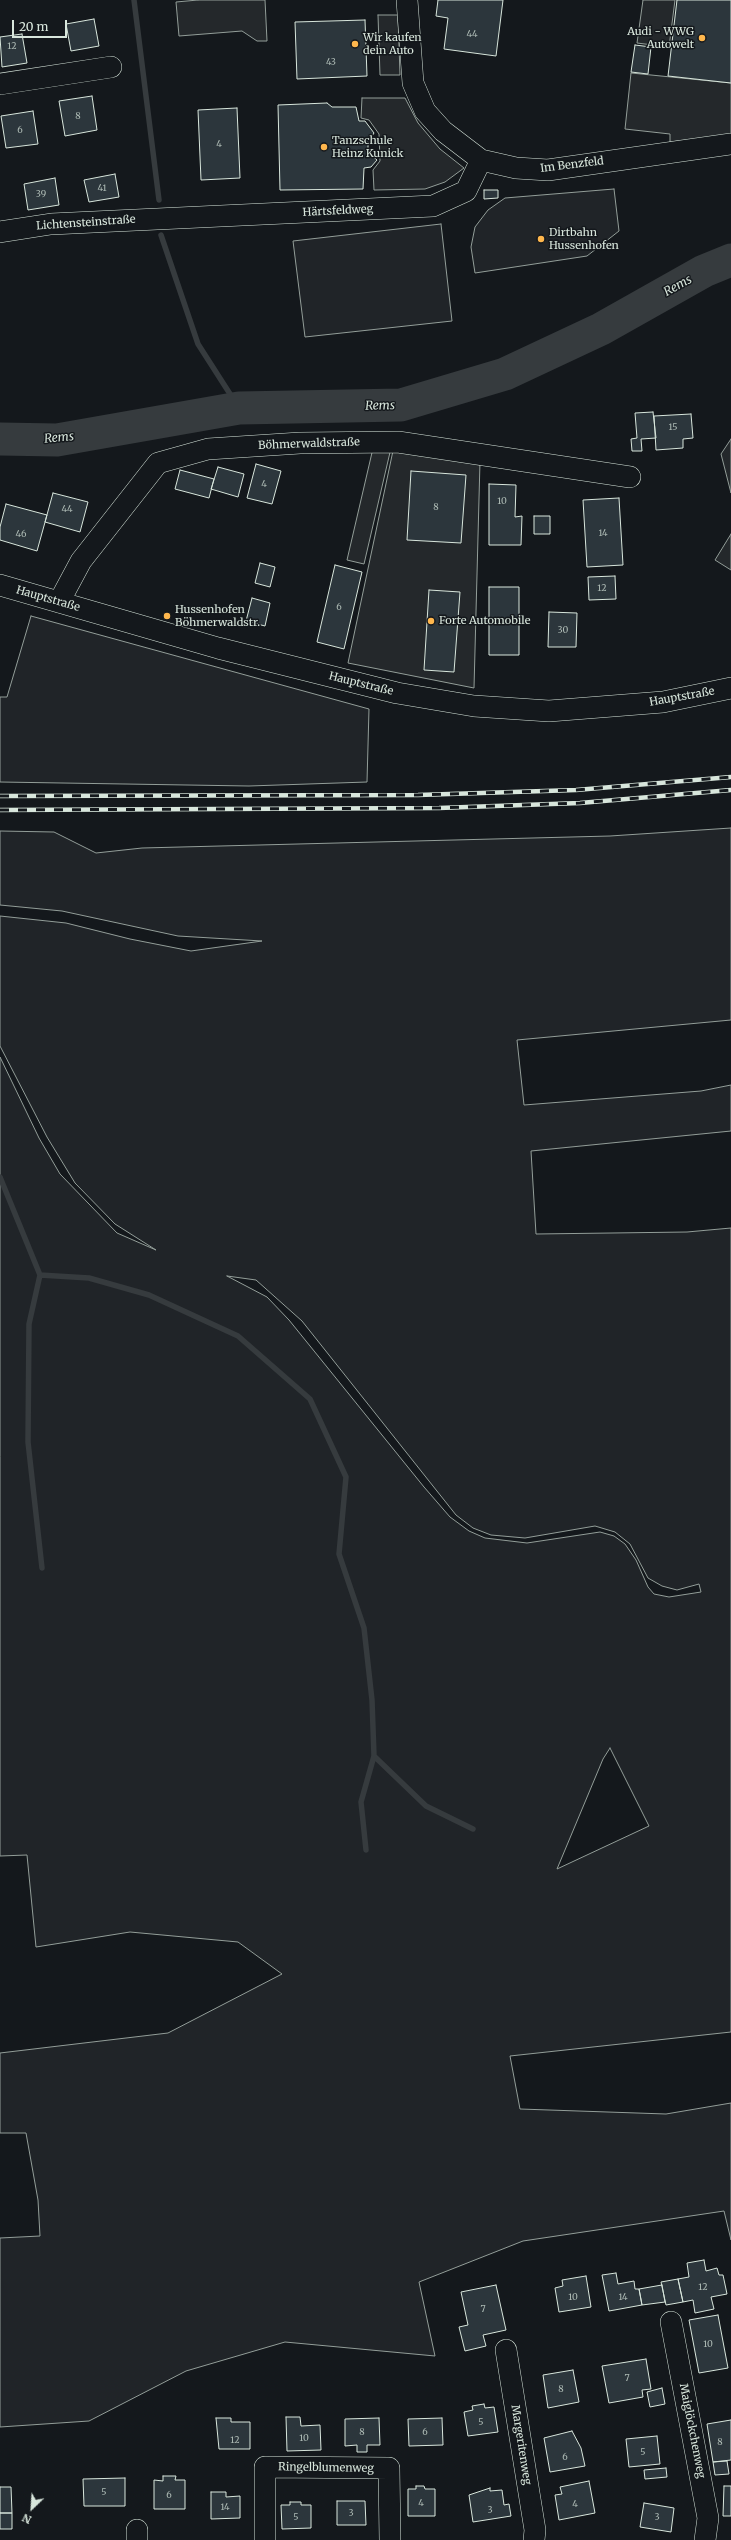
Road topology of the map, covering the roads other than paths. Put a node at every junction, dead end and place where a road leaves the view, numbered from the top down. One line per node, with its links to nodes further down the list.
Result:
1 (407, 0): 5 (street, Im Benzfeld)
2 (110, 67): 3 (street)
3 (0, 84)
4 (731, 144): 5 (street, Im Benzfeld)
5 (481, 160): 6 (street, Härtsfeldweg)
6 (173, 218): 7 (street, Lichtensteinstraße)
7 (0, 232)
8 (630, 477): 10 (street, Böhmerwaldstraße)
9 (0, 586): 10 (street, Hauptstraße)
10 (59, 602): 11 (street, Hauptstraße)
11 (731, 688)
12 (672, 2322): 17 (street, Maiglöckchenweg)
13 (506, 2350): 16 (street, Margeritenweg)
14 (265, 2540): 15 (street, Ringelblumenweg)
15 (390, 2540)
16 (534, 2540)
17 (705, 2540)

